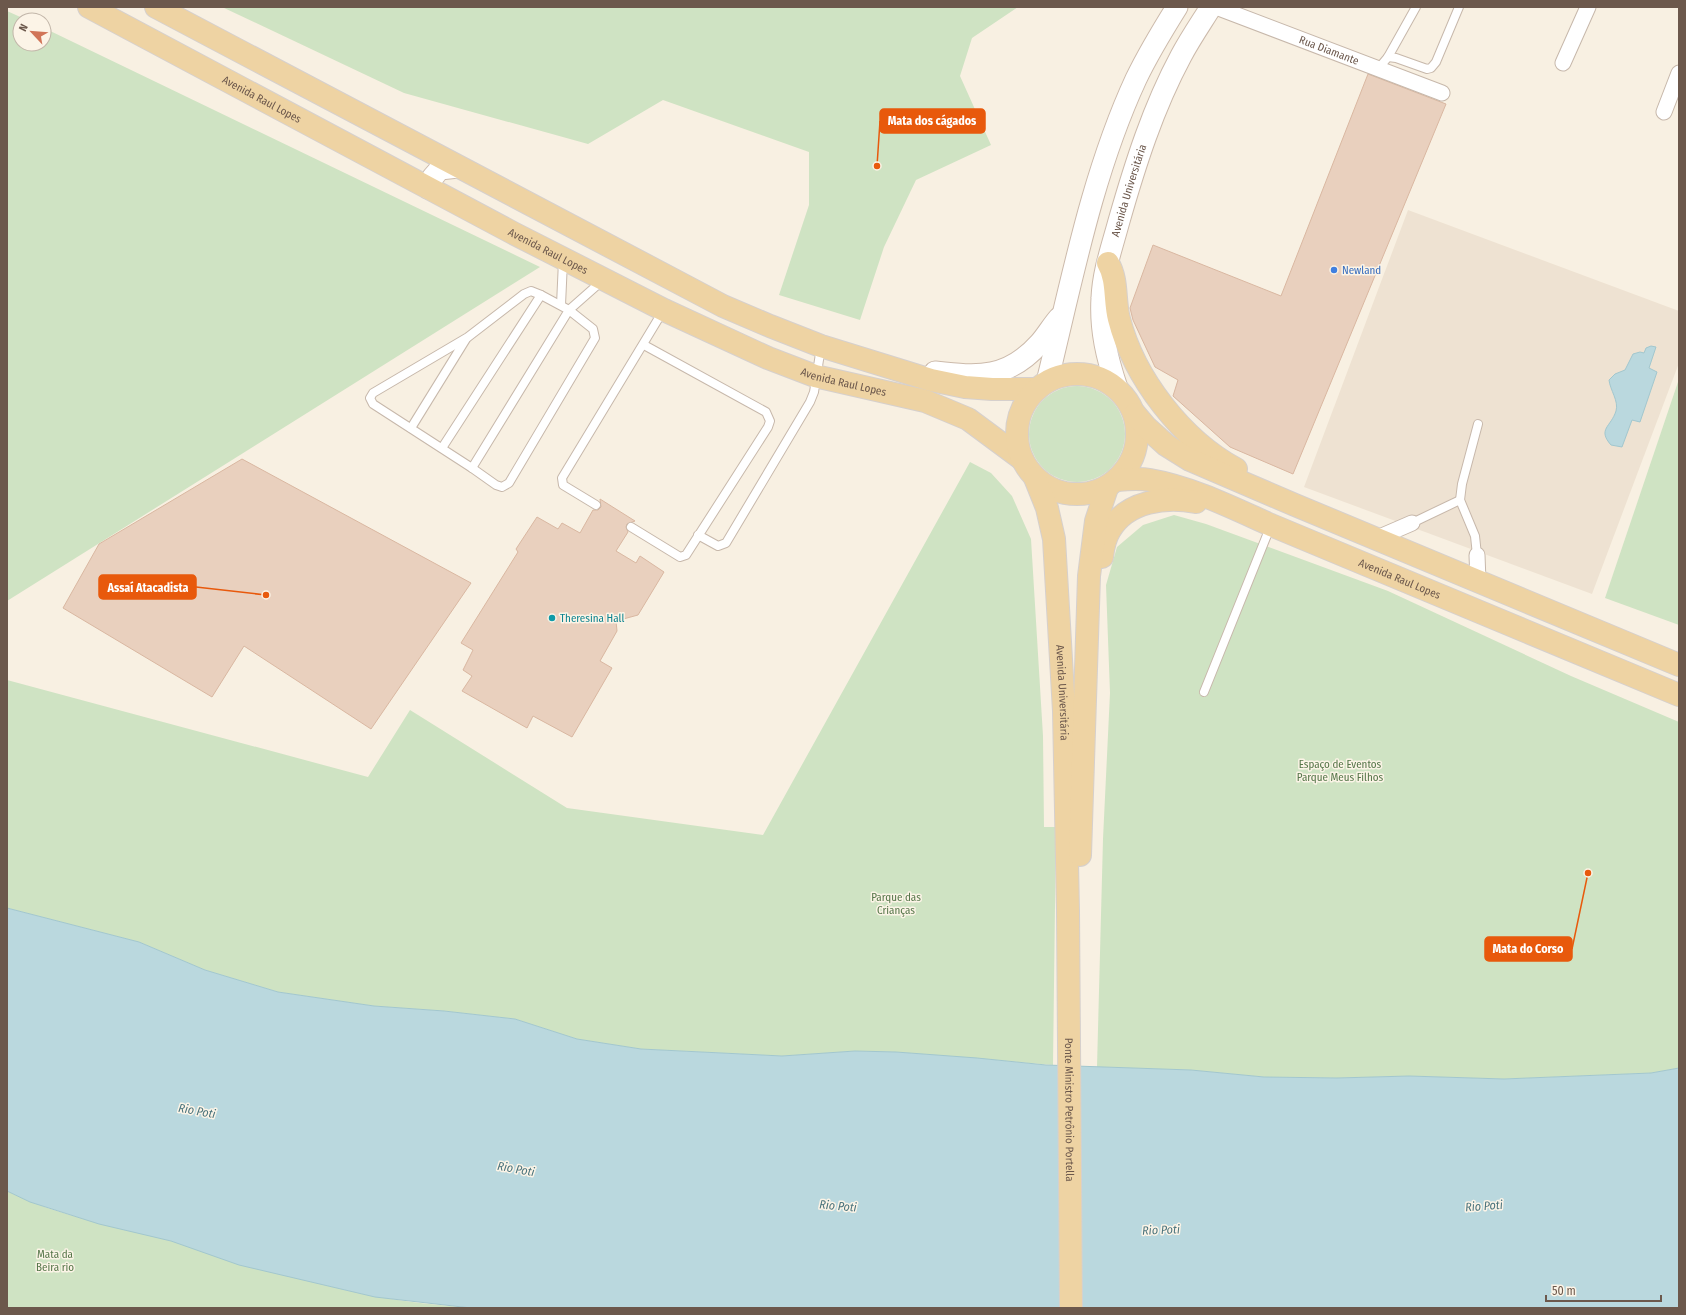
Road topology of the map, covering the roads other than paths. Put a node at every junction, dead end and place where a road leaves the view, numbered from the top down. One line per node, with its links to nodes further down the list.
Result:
1 (89, 7): 16 (main road, Avenida Raul Lopes)
2 (156, 7): 15 (main road)
3 (1177, 7): 24 (main road)
4 (1211, 7): 18 (main road, Avenida Universitária)
5 (1216, 7): 11 (street, Rua Diamante)
6 (1416, 7): 9 (lane)
7 (1459, 7): 9 (lane)
8 (1588, 7): 10 (street)
9 (1388, 57): 11 (lane)
10 (1564, 64)
11 (1378, 69): 13 (street, Rua Diamante)
12 (1679, 73): 14 (street)
13 (1442, 93)
14 (1664, 112)
15 (458, 167): 16 (main road); 27 (main road)
16 (428, 188): 17 (main road, Avenida Raul Lopes)
17 (563, 258): 19 (main road, Avenida Raul Lopes); 21 (lane)
18 (1108, 262): 31 (main road, Avenida Universitária); 42 (main road)
19 (603, 279): 22 (lane); 23 (main road, Avenida Raul Lopes)
20 (541, 295): 21 (lane); 25 (lane); 35 (lane)
21 (561, 305): 22 (lane)
22 (569, 310): 37 (lane); 37 (lane)
23 (664, 310): 26 (lane); 29 (main road, Avenida Raul Lopes)
24 (1063, 313): 28 (main road); 30 (main road)
25 (468, 337): 34 (lane); 34 (lane)
26 (644, 345): 41 (lane); 47 (lane)
27 (821, 346): 28 (main road); 29 (lane)
28 (898, 369): 30 (main road)
29 (815, 376): 36 (main road, Avenida Raul Lopes); 47 (lane)
30 (1042, 385): 31 (main road); 36 (main road)
31 (1117, 388): 32 (main road)
32 (1135, 414): 39 (main road); 42 (main road)
33 (1478, 424): 40 (lane)
34 (411, 428): 35 (lane)
35 (442, 448): 37 (lane)
36 (1022, 458): 38 (main road)
37 (472, 468)
38 (1036, 478): 39 (main road); 57 (main road, Avenida Universitária)
39 (1112, 484): 43 (main road, Avenida Raul Lopes); 52 (main road, Avenida Universitária)
40 (1460, 500): 44 (lane); 49 (lane)
41 (596, 505)
42 (1295, 505): 48 (main road)
43 (1235, 509): 45 (main road, Avenida Raul Lopes); 52 (main road)
44 (1412, 523): 48 (street)
45 (1271, 525): 53 (main road, Avenida Raul Lopes); 55 (lane)
46 (631, 527): 47 (lane)
47 (698, 535)
48 (1375, 539): 50 (main road)
49 (1477, 555): 50 (street)
50 (1478, 582): 51 (main road)
51 (1554, 613): 53 (main road); 54 (main road)
52 (1088, 626): 57 (main road, Avenida Universitária)
53 (1542, 639): 56 (main road, Avenida Raul Lopes)
54 (1679, 665)
55 (1204, 692)
56 (1679, 696)
57 (1073, 911): 58 (main road, Ponte Ministro Petrônio Portella); 59 (main road, Ponte Ministro Petrônio Portella)
58 (1071, 1308)
59 (1082, 1308)

